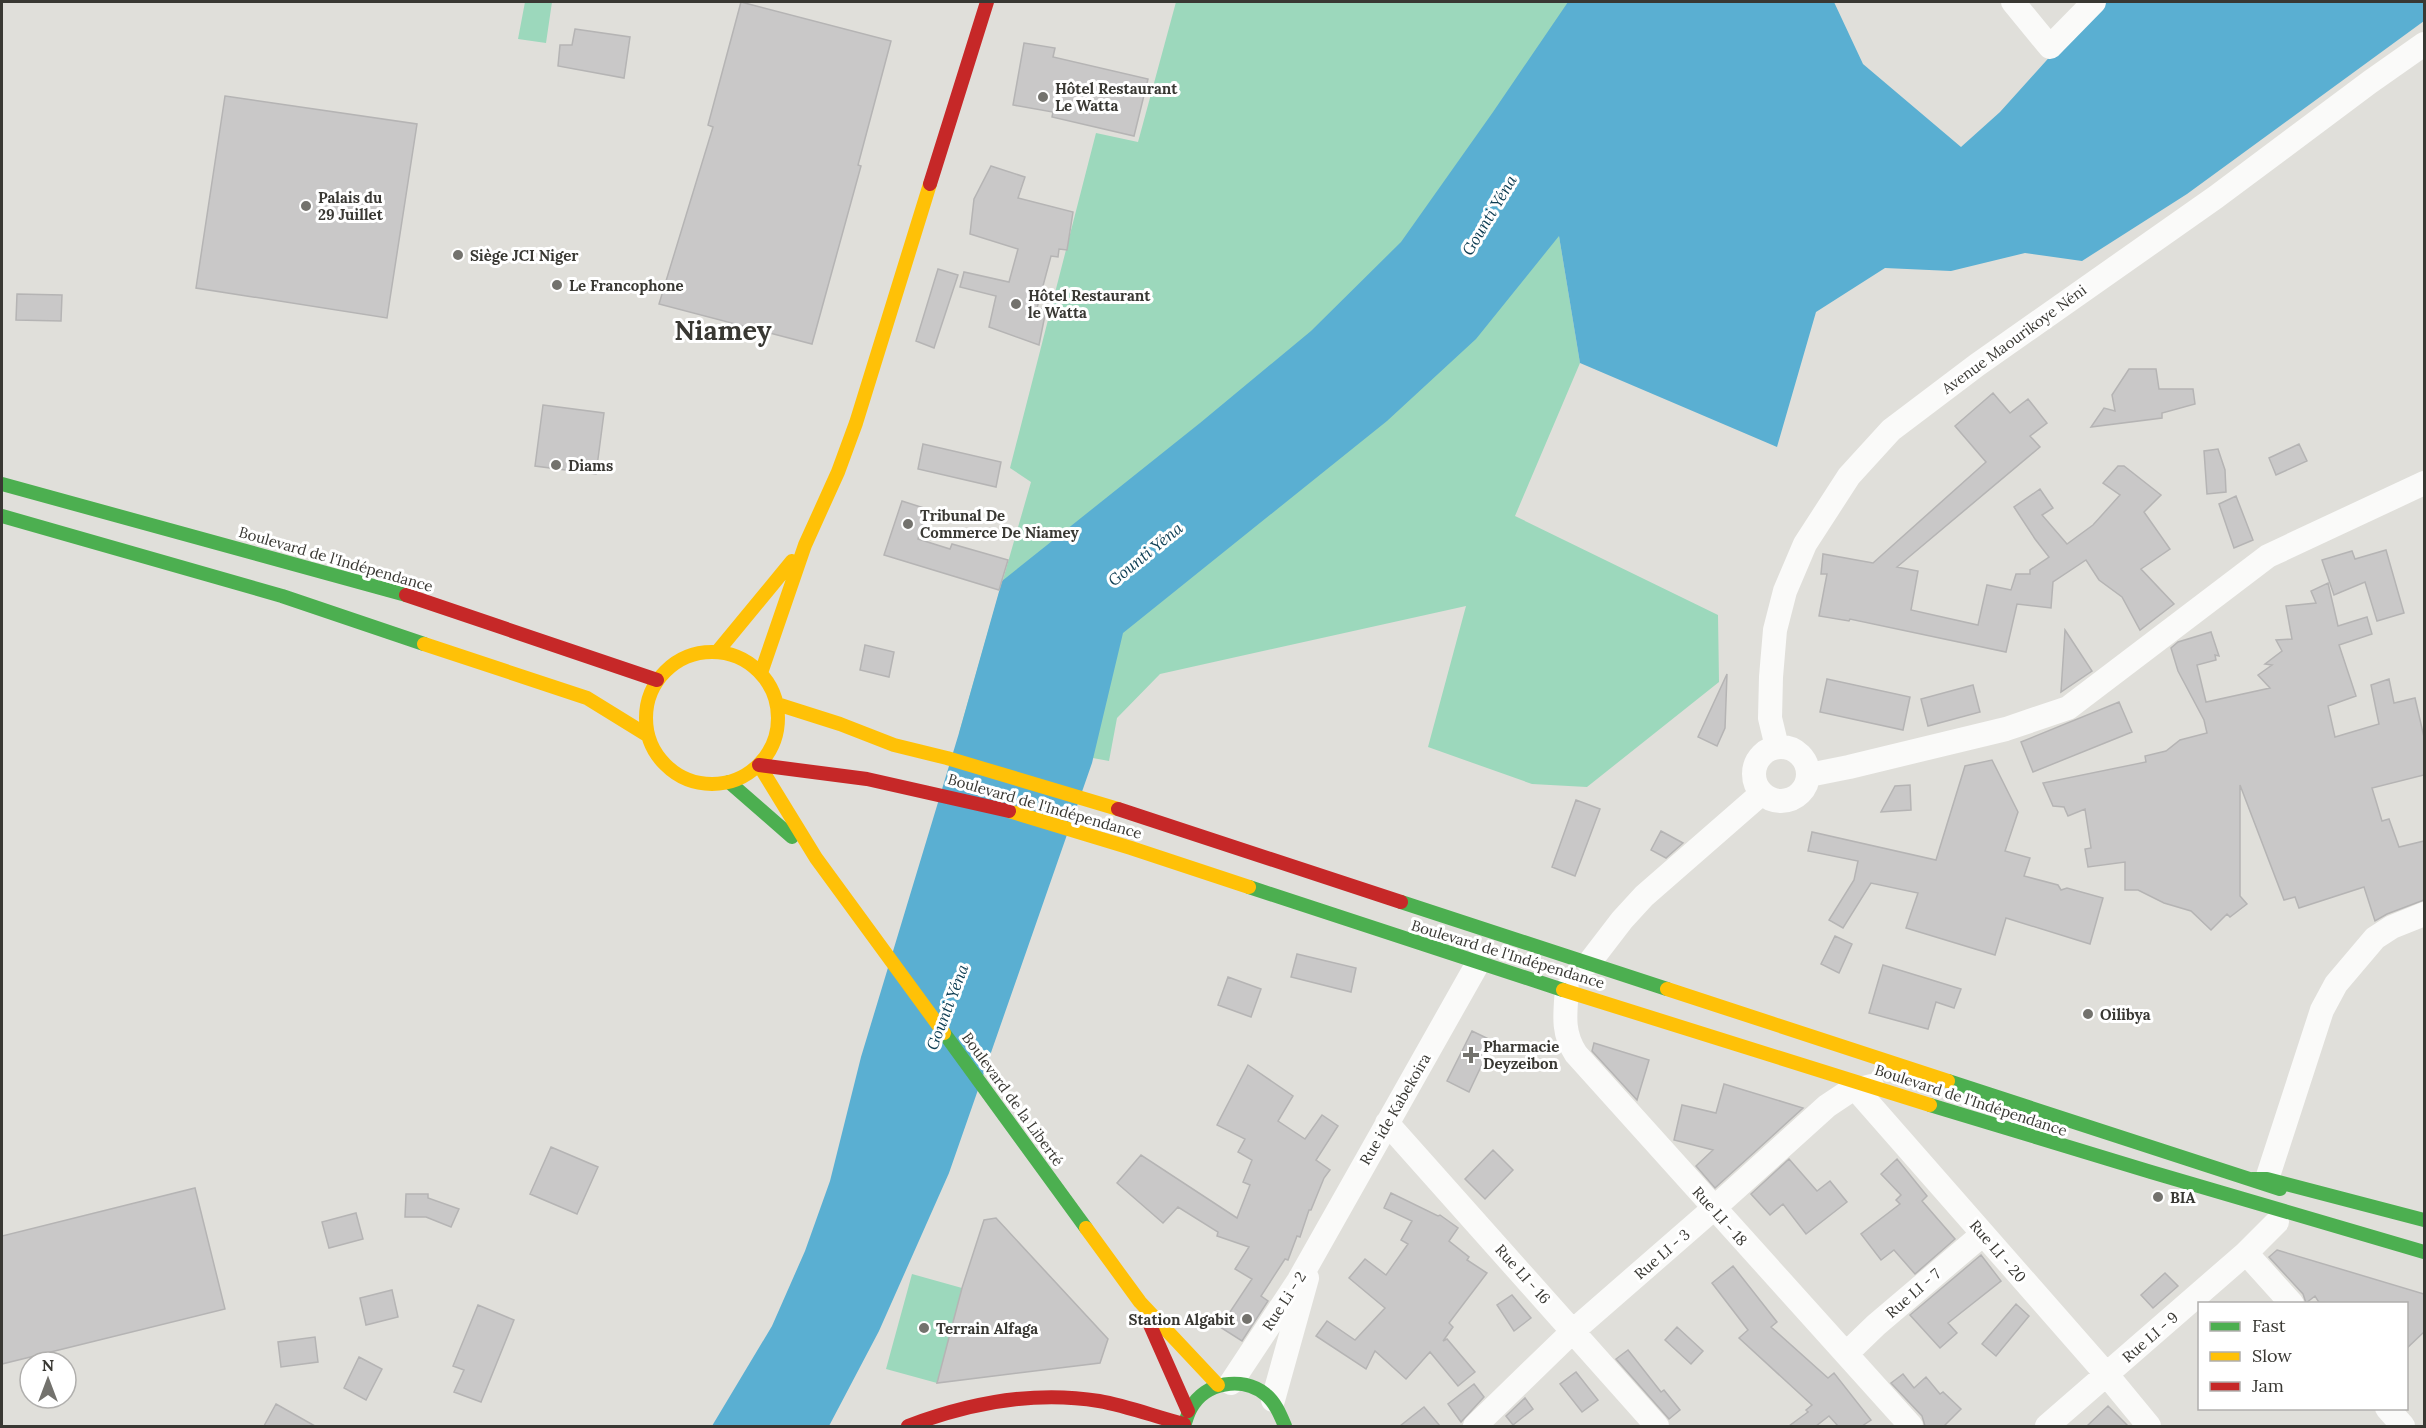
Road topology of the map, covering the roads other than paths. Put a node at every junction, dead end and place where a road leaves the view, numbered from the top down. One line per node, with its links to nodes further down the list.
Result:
1 (987, 2): 8 (main road)
2 (2013, 2): 3 (street)
3 (2094, 2)
4 (2424, 44): 14 (street, Avenue Maourikoye Néni)
5 (2424, 483): 16 (street)
6 (2, 484): 11 (main road, Boulevard de l'Indépendance)
7 (2, 516): 13 (main road)
8 (805, 545): 9 (main road); 10 (main road)
9 (717, 652): 10 (main road); 11 (main road)
10 (761, 673): 12 (main road)
11 (657, 681): 13 (main road)
12 (777, 704): 15 (main road); 22 (main road, Boulevard de l'Indépendance)
13 (647, 735): 17 (main road)
14 (1777, 747): 16 (street); 18 (street)
15 (759, 765): 17 (main road); 19 (main road, Boulevard de la Liberté); 21 (main road, Boulevard de l'Indépendance)
16 (1809, 775): 18 (street)
17 (729, 782): 19 (main road, Boulevard de la Liberté)
18 (1762, 793): 22 (street)
19 (816, 858): 37 (main road, Boulevard de la Liberté)
20 (2424, 914): 26 (street)
21 (1478, 963): 23 (main road, Boulevard de l'Indépendance); 25 (street, Rue ide Kabekoira)
22 (1589, 963): 26 (main road, Boulevard de l'Indépendance)
23 (1567, 989): 24 (main road, Boulevard de l'Indépendance); 28 (street, Rue LI - 18)
24 (1864, 1088): 27 (main road, Boulevard de l'Indépendance); 28 (street, Rue LI - 3); 32 (street, Rue LI - 20)
25 (1387, 1123): 35 (street, Rue ide Kabekoira); 39 (street, Rue LI - 16)
26 (2257, 1179): 29 (main road, Boulevard de l'Indépendance); 31 (main road, Boulevard de l'Indépendance)
27 (2241, 1201): 30 (main road, Boulevard de l'Indépendance); 33 (main road, Boulevard de l'Indépendance)
28 (1713, 1209): 39 (street, Rue LI - 3); 40 (street, Rue LI - 18)
29 (2424, 1220)
30 (2277, 1222): 34 (street, Rue LI - 9); 36 (main road, Boulevard de l'Indépendance)
31 (2424, 1230)
32 (1983, 1234): 40 (street, Rue LI - 7); 41 (street, Rue LI - 20)
33 (2424, 1252)
34 (2247, 1253): 38 (street); 41 (street, Rue LI - 9)
35 (1313, 1255): 42 (street, Rue Li - 2); 43 (street, Rue Li - 2)
36 (2424, 1266)
37 (1140, 1302): 42 (main road, Boulevard de la Liberté); 45 (main road, Boulevard de la Liberté)
38 (2290, 1302)
39 (1574, 1331): 48 (street, Rue LI - 3); 49 (street, Rue LI - 16)
40 (1846, 1354): 50 (street, Rue LI - 18)
41 (2107, 1375): 51 (street, Rue LI - 9); 52 (street, Rue LI - 20)
42 (1225, 1384): 43 (main road); 45 (main road)
43 (1273, 1400): 47 (main road)
44 (2389, 1410): 53 (street)
45 (1185, 1421): 46 (main road)
46 (908, 1426)
47 (1285, 1426)
48 (1475, 1426)
49 (1657, 1426)
50 (1911, 1426)
51 (2047, 1426)
52 (2149, 1426)
53 (2403, 1426)

